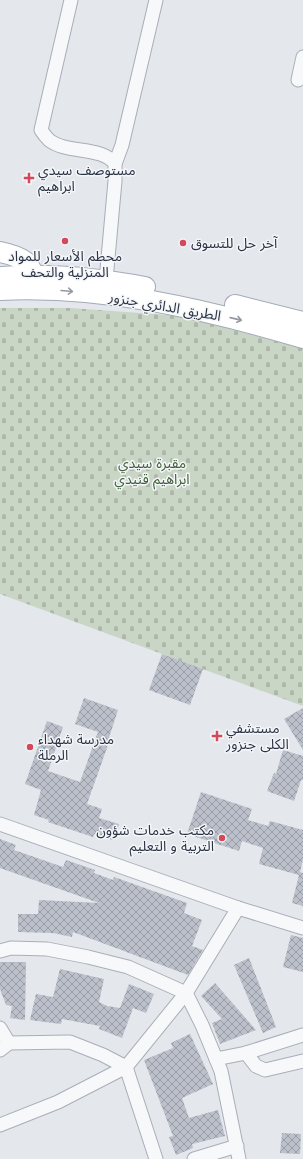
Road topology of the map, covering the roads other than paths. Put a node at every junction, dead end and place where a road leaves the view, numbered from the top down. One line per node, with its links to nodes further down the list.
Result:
1 (71, 0): 5 (street)
2 (156, 0): 5 (street)
3 (303, 58): 4 (street)
4 (298, 80)
5 (115, 164): 8 (street)
6 (0, 252): 9 (main road)
7 (0, 277): 9 (main road, الطريق الدائري جنزور)
8 (106, 280): 9 (main road, الطريق الدائري جنزور); 11 (main road, الطريق الدائري جنزور)
9 (34, 281): 10 (main road, الطريق الدائري جنزور); 12 (main road, الطريق الدائري جنزور, one-way to 12)
10 (0, 290)
11 (303, 322)
12 (303, 338)
13 (0, 824): 14 (street)
14 (238, 908): 15 (street); 17 (street)
15 (303, 928)
16 (0, 951): 17 (street)
17 (186, 993): 22 (street); 24 (street)
18 (0, 1028): 20 (street)
19 (303, 1035): 21 (street)
20 (4, 1046): 24 (street)
21 (246, 1053): 22 (street); 23 (street)
22 (216, 1059): 26 (street)
23 (303, 1061)
24 (126, 1067): 25 (street); 27 (street)
25 (0, 1125)
26 (238, 1153): 28 (street)
27 (156, 1159)
28 (194, 1159)

